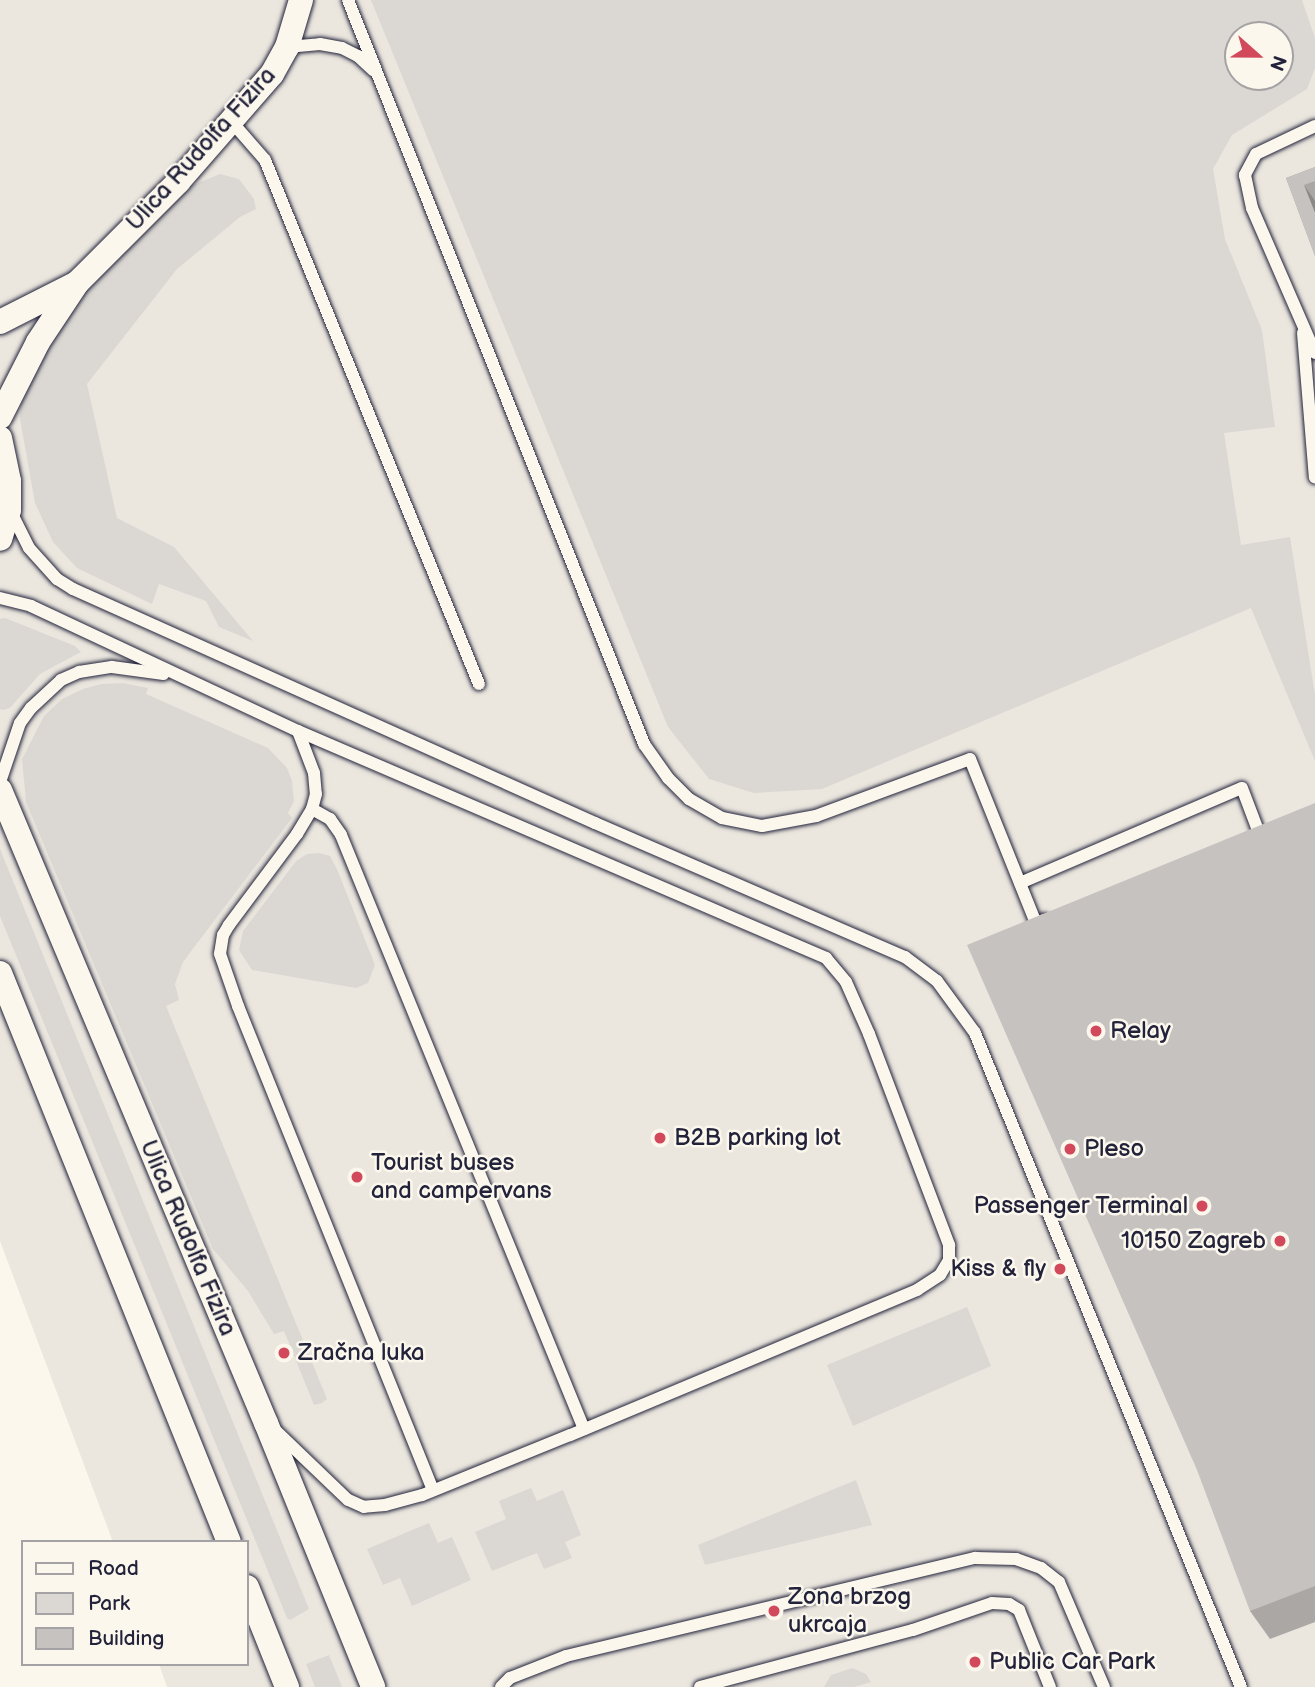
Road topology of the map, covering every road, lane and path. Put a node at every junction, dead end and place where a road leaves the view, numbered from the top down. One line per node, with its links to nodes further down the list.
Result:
1 (301, 0): 3 (street, Ulica Rudolfa Fizira)
2 (348, 0): 4 (lane)
3 (287, 47): 4 (lane); 5 (street, Ulica Rudolfa Fizira)
4 (375, 72): 24 (lane)
5 (232, 122): 7 (street, Ulica Rudolfa Fizira); 18 (lane)
6 (1315, 126): 9 (lane)
7 (77, 284): 8 (street, Ulica Rudolfa Fizira); 11 (street, Ulica Rudolfa Fizira)
8 (0, 322)
9 (1302, 323): 10 (lane); 13 (lane)
10 (1315, 353)
11 (0, 417)
12 (0, 439): 14 (street)
13 (1315, 478)
14 (9, 510): 15 (street); 38 (lane)
15 (0, 539)
16 (0, 598): 17 (lane)
17 (178, 677): 19 (lane); 20 (lane)
18 (479, 684)
19 (298, 731): 22 (lane); 28 (lane)
20 (0, 782)
21 (0, 790): 27 (street, Ulica Rudolfa Fizira)
22 (312, 809): 28 (lane); 29 (lane)
23 (1259, 833): 24 (lane)
24 (1020, 883): 25 (lane)
25 (1061, 913)
26 (0, 973): 30 (street)
27 (266, 1423): 29 (lane); 33 (street, Ulica Rudolfa Fizira)
28 (584, 1429): 29 (lane)
29 (433, 1490)
30 (228, 1540)
31 (248, 1590): 32 (street)
32 (287, 1687)
33 (373, 1687)
34 (501, 1687): 37 (lane)
35 (700, 1687): 36 (lane)
36 (1050, 1687)
37 (1104, 1687)
38 (1241, 1687)

